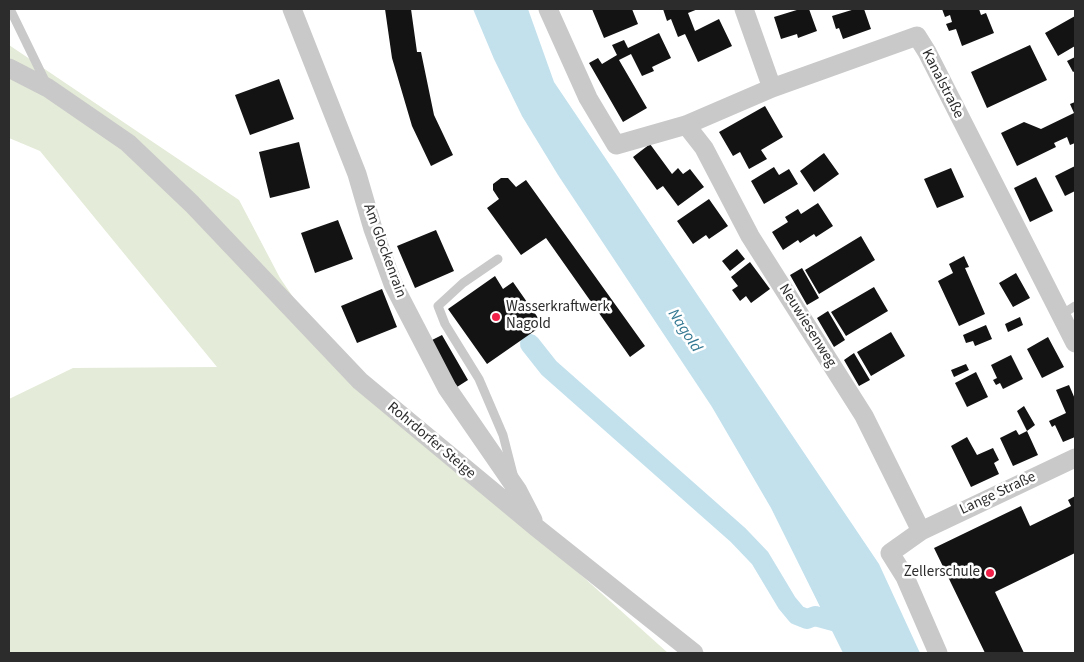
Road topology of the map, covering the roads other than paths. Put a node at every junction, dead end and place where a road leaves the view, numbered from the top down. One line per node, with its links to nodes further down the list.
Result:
1 (10, 9): 6 (lane)
2 (292, 9): 13 (street, Am Glockenrain)
3 (548, 9): 8 (street)
4 (744, 9): 7 (street)
5 (9, 68): 6 (street, Rohrdorfer Steige)
6 (48, 88): 14 (street, Rohrdorfer Steige)
7 (772, 88): 8 (street); 10 (street, Kanalstraße)
8 (686, 125): 15 (street, Neuwiesenweg)
9 (498, 260): 13 (lane)
10 (1068, 311): 11 (street, Kanalstraße)
11 (1075, 342)
12 (1075, 458): 15 (street, Lange Straße)
13 (518, 491): 14 (street, Am Glockenrain)
14 (537, 528): 16 (street, Rohrdorfer Steige)
15 (921, 531): 17 (street, Lange Straße)
16 (694, 653)
17 (938, 653)

